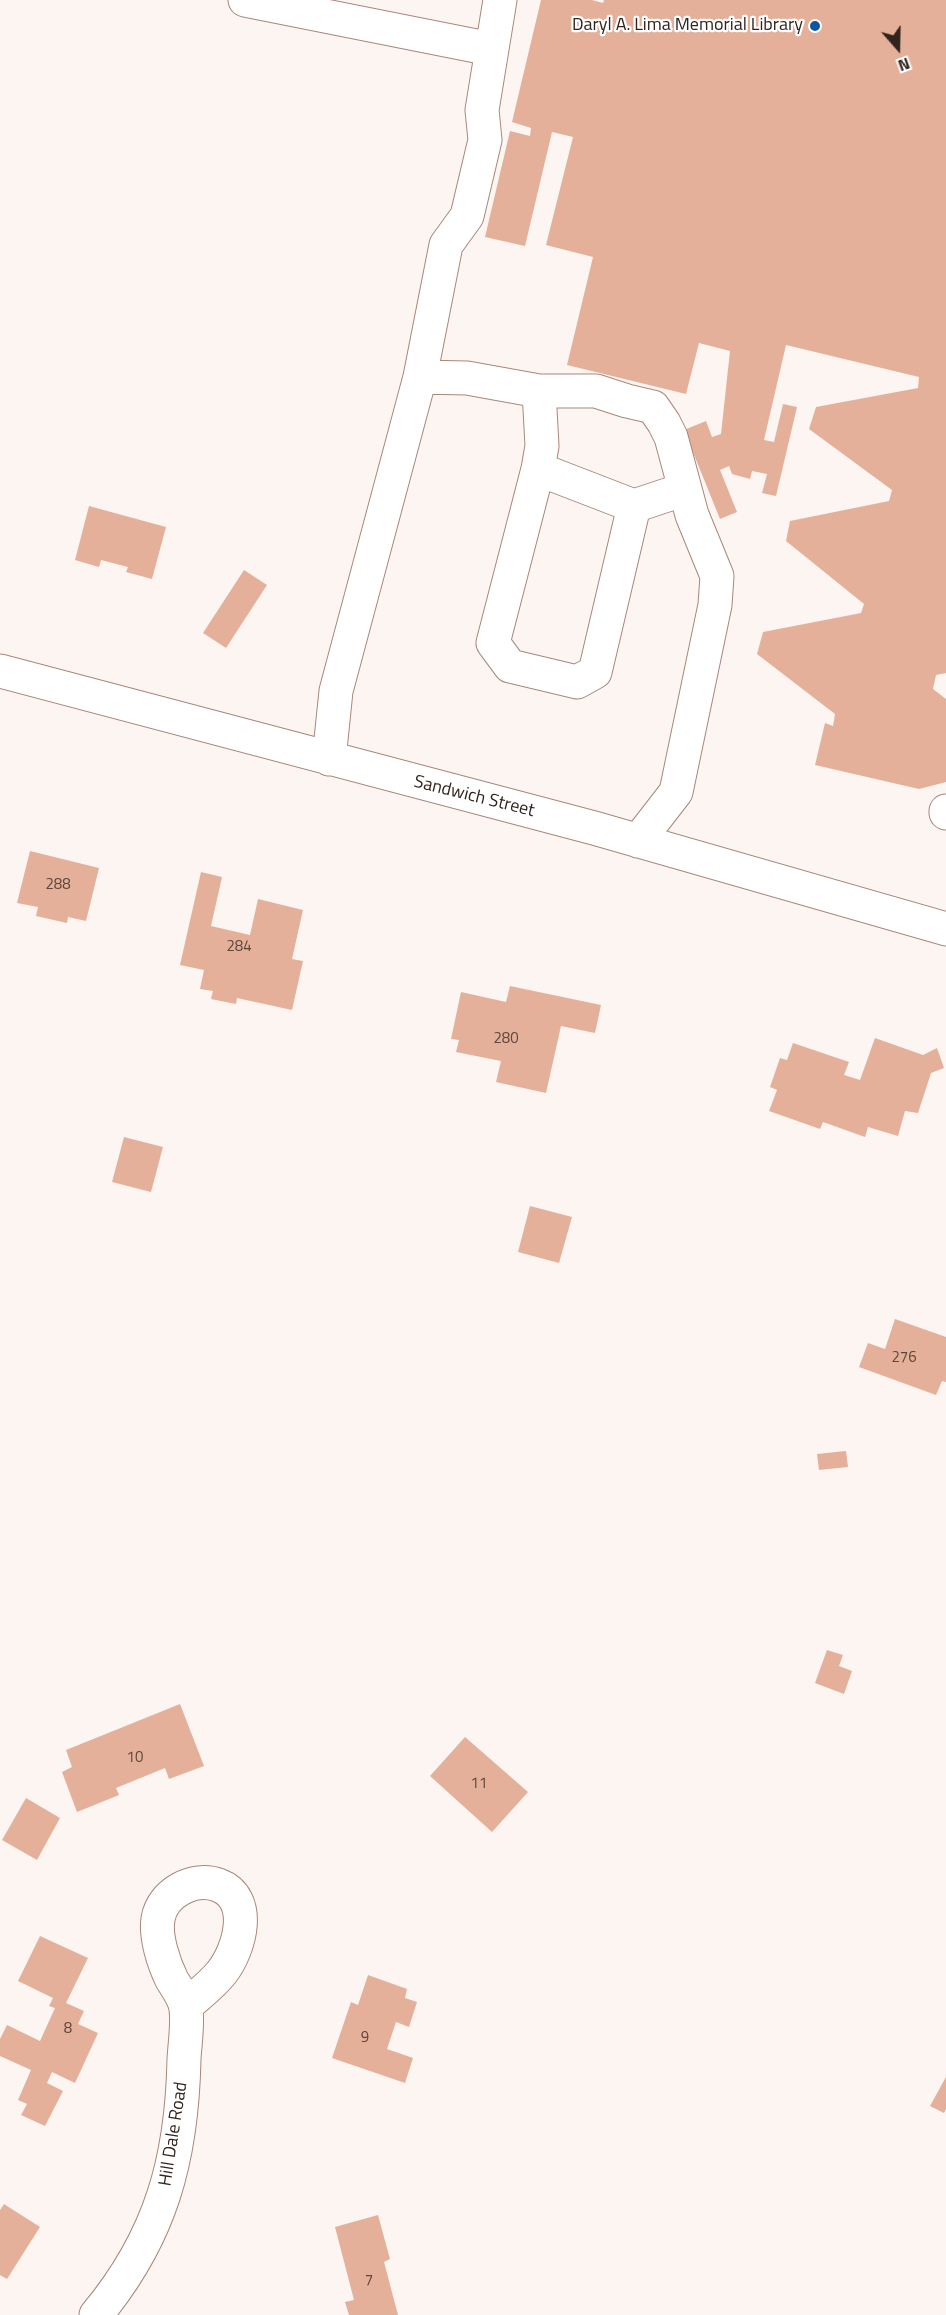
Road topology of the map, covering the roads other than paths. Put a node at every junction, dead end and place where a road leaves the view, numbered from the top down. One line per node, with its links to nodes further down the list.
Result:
1 (245, 0): 3 (street)
2 (500, 0): 4 (street)
3 (286, 4): 4 (street)
4 (491, 49): 5 (street)
5 (420, 377): 6 (street); 11 (street)
6 (539, 391): 7 (street); 8 (street)
7 (538, 469): 9 (street); 9 (street)
8 (686, 489): 9 (street); 12 (street)
9 (634, 506)
10 (0, 671): 11 (street, Sandwich Street)
11 (329, 759): 12 (street, Sandwich Street)
12 (638, 841): 13 (street, Sandwich Street)
13 (945, 922)
14 (186, 2006): 15 (street, Hill Dale Road)
15 (96, 2315)

